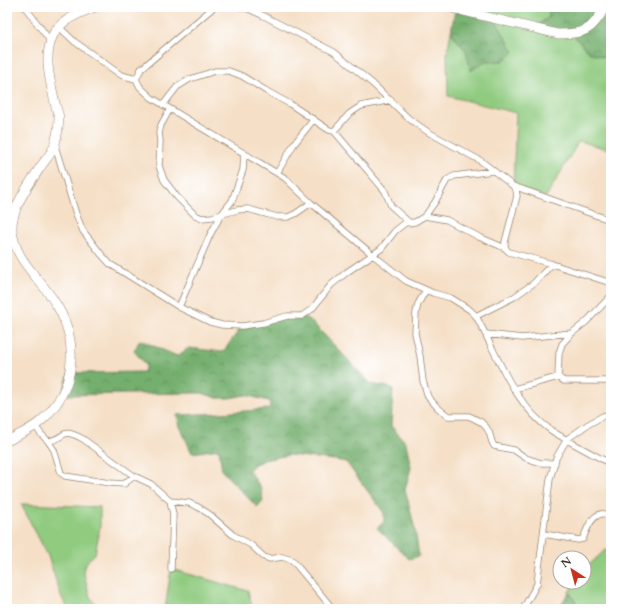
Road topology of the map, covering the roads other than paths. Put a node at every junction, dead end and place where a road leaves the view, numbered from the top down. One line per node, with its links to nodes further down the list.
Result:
1 (25, 7): 8 (street)
2 (95, 7): 7 (highway)
3 (214, 7): 9 (street)
4 (240, 7): 10 (street)
5 (450, 7): 6 (highway)
6 (605, 7)
7 (59, 27): 8 (highway); 9 (street)
8 (51, 42): 15 (highway)
9 (136, 79): 11 (street)
10 (391, 100): 14 (street); 17 (street)
11 (163, 105): 12 (street); 13 (street)
12 (170, 109): 16 (street); 22 (street)
13 (314, 119): 14 (street); 18 (street)
14 (334, 131): 25 (street)
15 (55, 146): 21 (highway); 32 (street)
16 (244, 154): 18 (street); 22 (street)
17 (493, 171): 19 (street); 23 (street)
18 (277, 173): 20 (street)
19 (513, 186): 24 (street); 26 (street)
20 (311, 203): 22 (street); 27 (street)
21 (11, 210): 40 (highway)
22 (222, 215): 32 (street)
23 (425, 216): 25 (street); 26 (street)
24 (611, 220)
25 (410, 223): 27 (street)
26 (505, 248): 28 (street)
27 (373, 255): 30 (street); 32 (street)
28 (552, 264): 29 (street); 33 (street)
29 (611, 283)
30 (426, 290): 33 (street); 44 (street)
31 (611, 296): 34 (street)
32 (179, 307)
33 (476, 316): 35 (street)
34 (572, 333): 35 (street); 36 (street)
35 (486, 334): 38 (street)
36 (558, 377): 37 (street); 38 (street)
37 (611, 381)
38 (514, 389): 41 (street)
39 (611, 417): 41 (street)
40 (35, 426): 42 (highway); 43 (street)
41 (567, 439): 44 (street); 45 (street)
42 (7, 441)
43 (48, 441): 46 (street); 46 (street)
44 (555, 463): 49 (street)
45 (611, 464)
46 (134, 476): 47 (street)
47 (170, 501): 50 (street); 51 (street)
48 (611, 515): 49 (street)
49 (544, 534): 52 (street)
50 (171, 569)
51 (333, 609)
52 (523, 609)

